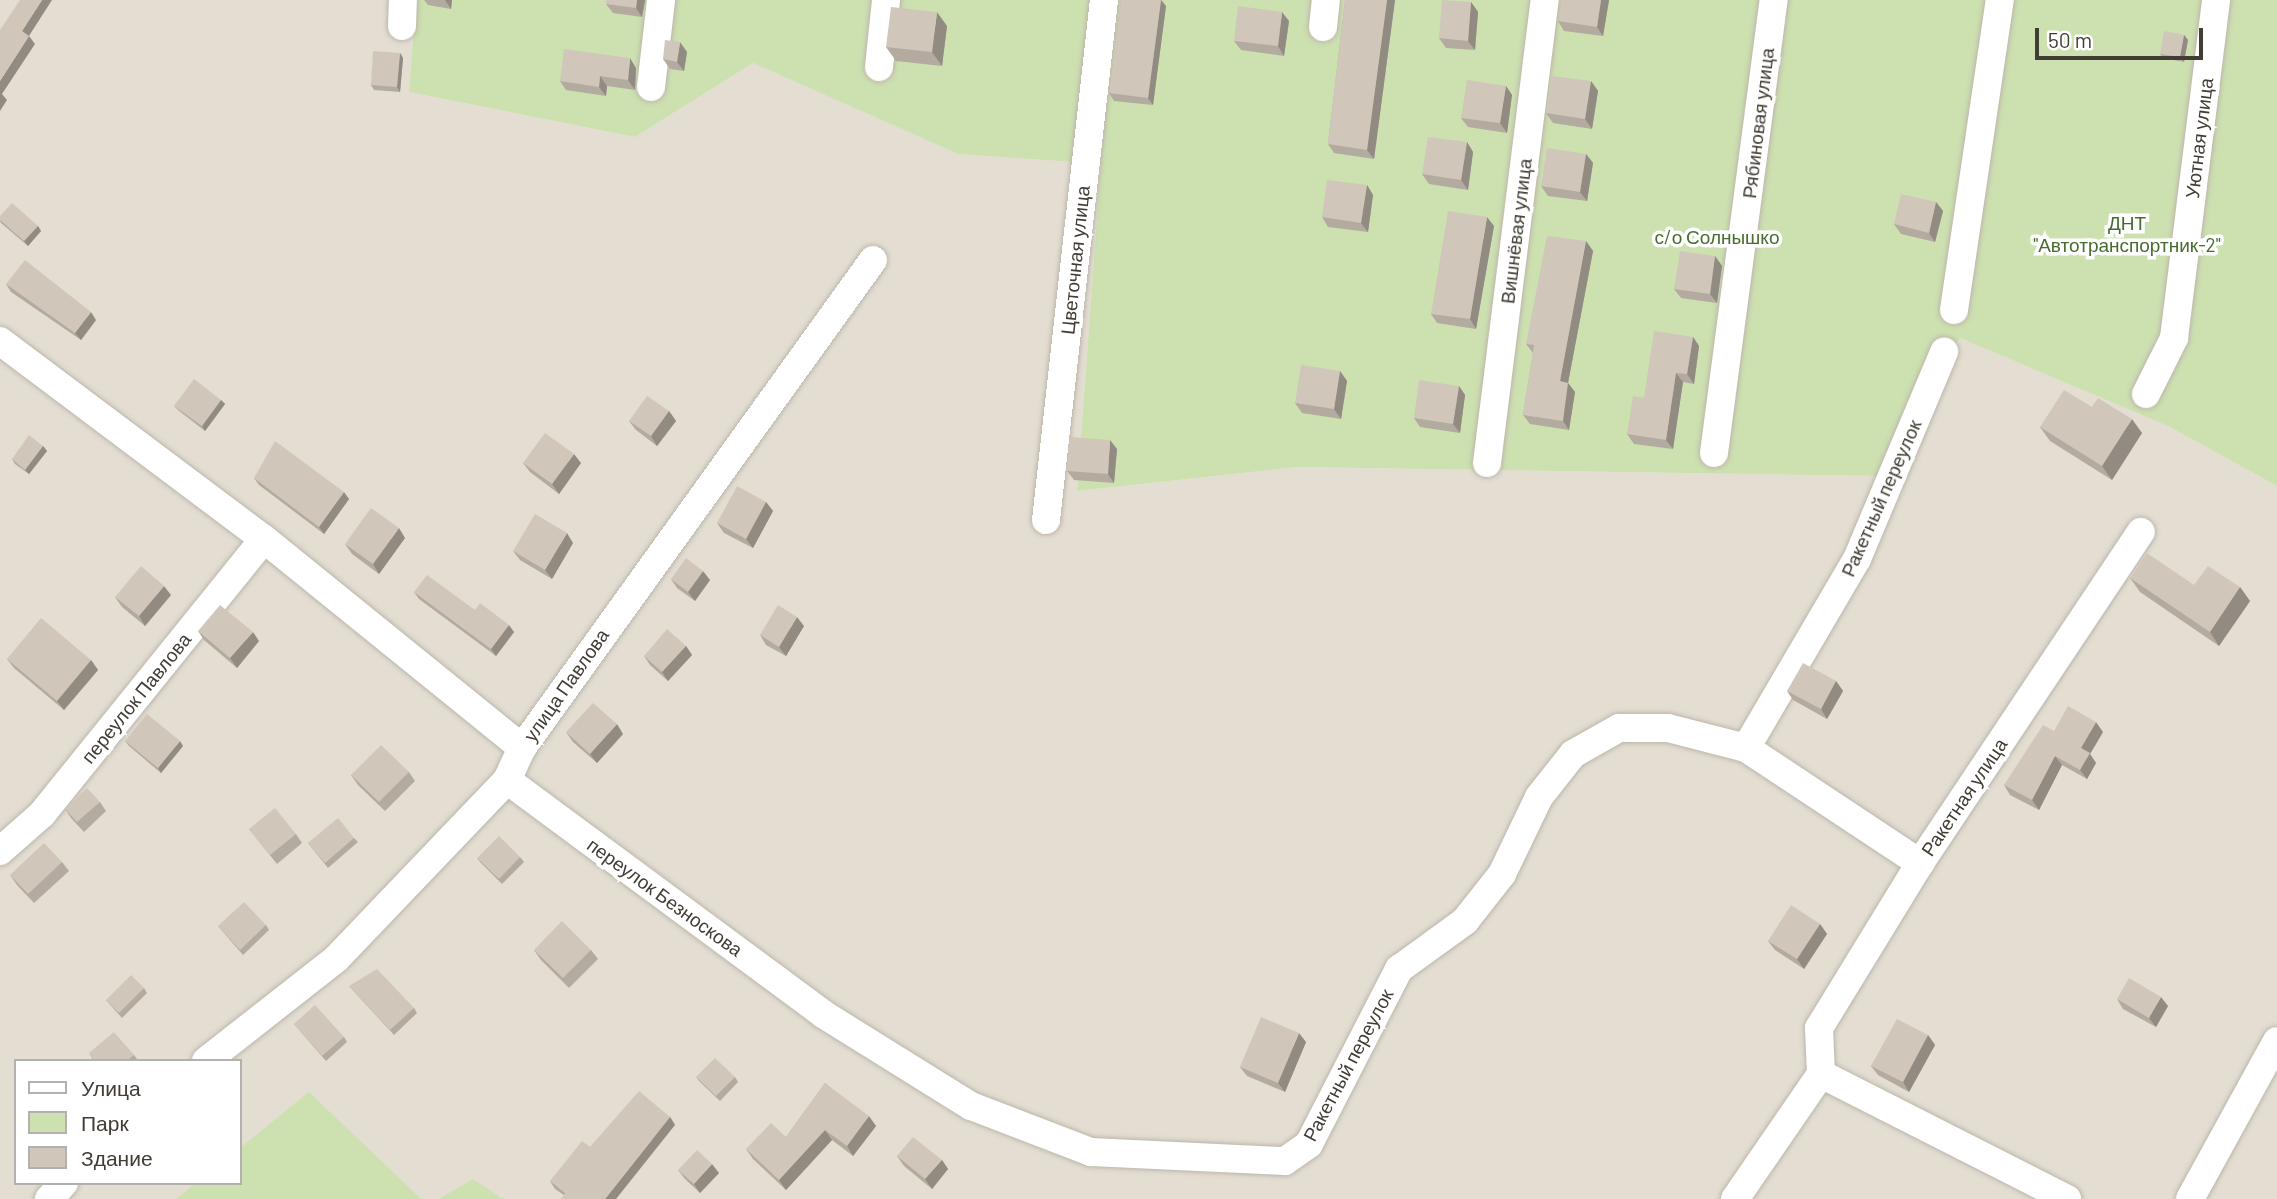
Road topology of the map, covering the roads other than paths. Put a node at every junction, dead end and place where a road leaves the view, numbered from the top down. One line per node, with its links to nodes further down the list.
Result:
1 (661, 0): 9 (street)
2 (886, 0): 8 (street)
3 (1104, 0): 17 (street, Цветочная улица)
4 (1545, 0): 16 (street, Вишнёвая улица)
5 (1774, 0): 15 (street, Рябиновая улица)
6 (2000, 0): 11 (street)
7 (2216, 0): 14 (street, Уютная улица)
8 (879, 67)
9 (652, 87)
10 (873, 260): 20 (street, улица Павлова)
11 (1954, 310)
12 (0, 341): 19 (street)
13 (1944, 352): 21 (street, Ракетный переулок)
14 (2147, 394)
15 (1714, 453)
16 (1487, 463)
17 (1046, 520)
18 (2141, 532): 24 (street, Ракетная улица)
19 (264, 539): 20 (street); 23 (street, переулок Павлова)
20 (522, 748): 22 (street, улица Павлова)
21 (1746, 748): 24 (street, Ракетный переулок); 25 (street, Ракетный переулок)
22 (507, 780): 25 (street, переулок Безноскова); 27 (street, улица Павлова)
23 (0, 851)
24 (1920, 863): 28 (street, Ракетная улица)
25 (823, 1014)
26 (2277, 1041): 33 (street)
27 (209, 1059)
28 (1821, 1074): 31 (street); 32 (street)
29 (62, 1185): 30 (street)
30 (49, 1199)
31 (1735, 1199)
32 (2067, 1199)
33 (2190, 1199)

